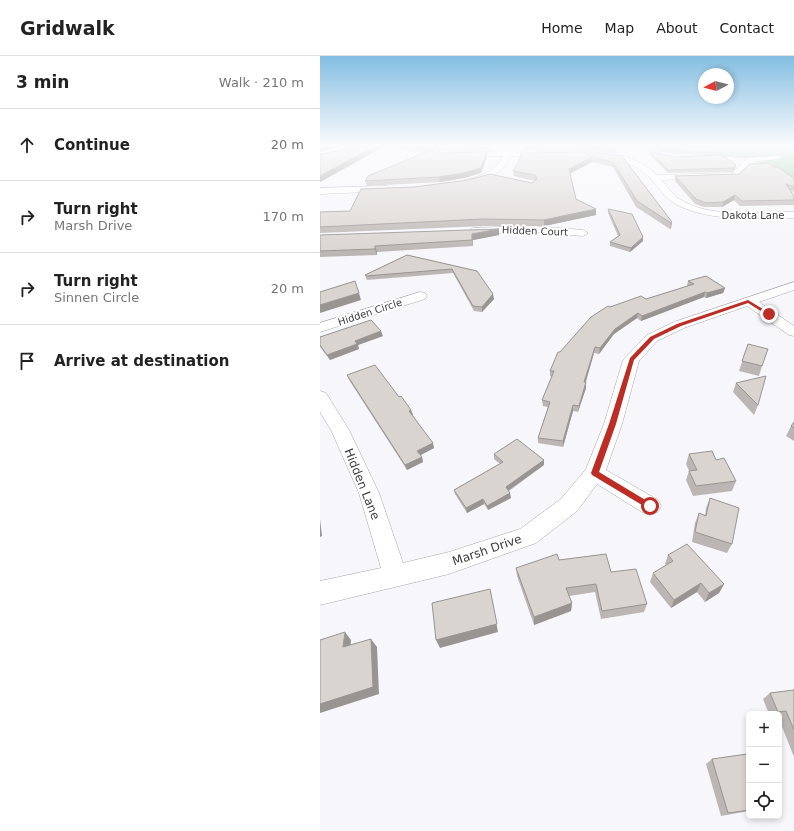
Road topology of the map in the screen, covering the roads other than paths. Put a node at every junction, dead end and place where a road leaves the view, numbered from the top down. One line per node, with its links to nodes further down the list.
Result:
1 (466, 181): 3 (street)
2 (658, 181): 6 (street, Dakota Lane)
3 (456, 184)
4 (400, 188): 5 (street)
5 (320, 191)
6 (794, 215)
7 (463, 231): 8 (street, Hidden Court)
8 (583, 233)
9 (794, 286): 11 (street, Marsh Drive)
10 (420, 296): 12 (street, Hidden Circle)
11 (748, 301): 13 (street); 15 (street, Marsh Drive)
12 (320, 328)
13 (794, 332)
14 (320, 397): 17 (street, Hidden Lane)
15 (595, 473): 16 (street); 17 (street, Marsh Drive)
16 (650, 506)
17 (395, 575): 18 (street, Marsh Drive)
18 (320, 593)

